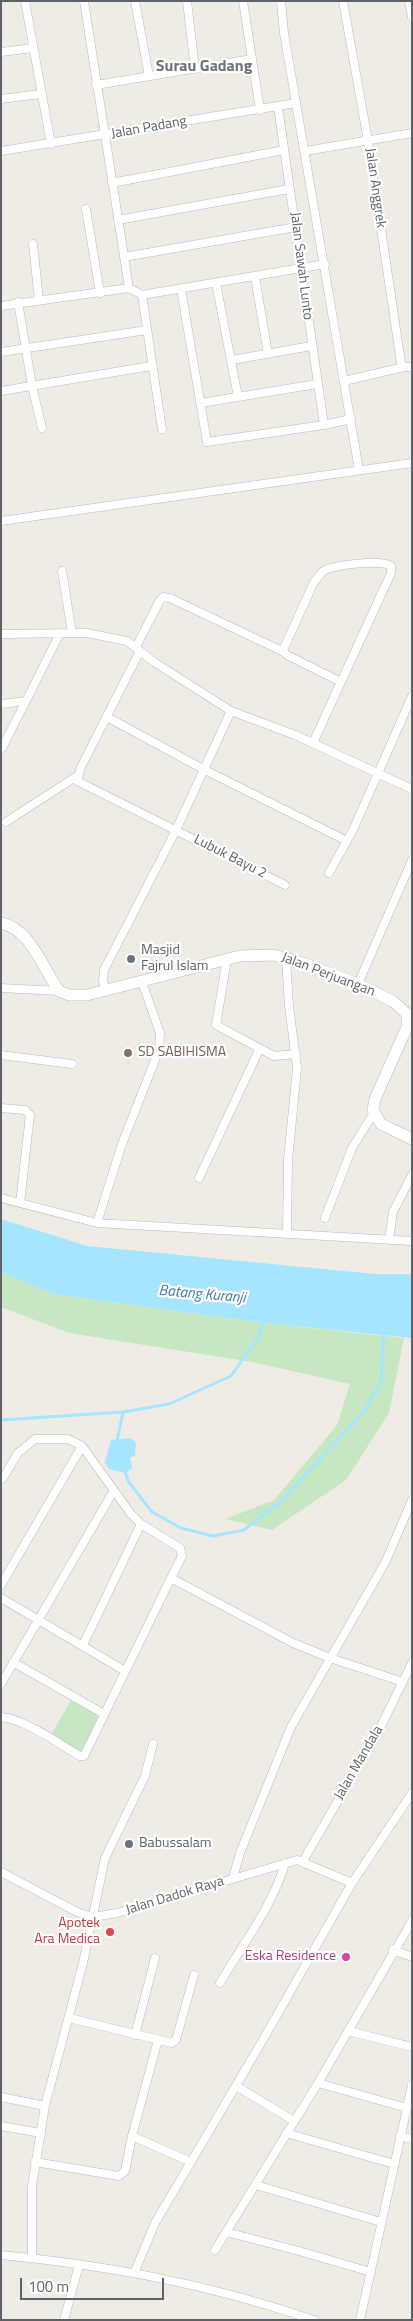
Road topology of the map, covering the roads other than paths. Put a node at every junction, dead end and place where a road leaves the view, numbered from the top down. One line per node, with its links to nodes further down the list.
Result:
1 (25, 1): 10 (street)
2 (84, 1): 15 (street)
3 (135, 1): 14 (street)
4 (187, 1): 13 (street)
5 (243, 1): 12 (street)
6 (281, 1): 18 (street)
7 (343, 1): 23 (street, Jalan Anggrek)
8 (409, 1): 9 (street)
9 (412, 17)
10 (33, 48): 11 (street); 16 (street)
11 (1, 52)
12 (252, 59): 13 (street); 20 (street)
13 (196, 69): 14 (street)
14 (149, 76): 15 (street)
15 (96, 86): 22 (street)
16 (41, 94): 17 (street); 24 (street)
17 (1, 99)
18 (296, 103): 19 (street, Jalan Padang); 26 (street)
19 (278, 108): 20 (street, Jalan Padang); 25 (street, Jalan Sawah Lunto)
20 (260, 110): 22 (street, Jalan Padang)
21 (412, 133): 23 (street)
22 (104, 135): 24 (street, Jalan Padang); 28 (street)
23 (368, 141): 26 (street); 53 (street, Jalan Anggrek)
24 (51, 144): 27 (street, Jalan Padang)
25 (284, 150): 28 (street); 29 (street, Jalan Sawah Lunto)
26 (306, 151): 35 (street)
27 (1, 152)
28 (112, 182): 31 (street)
29 (289, 189): 31 (street); 32 (street, Jalan Sawah Lunto)
30 (86, 209): 41 (street)
31 (118, 220): 34 (street)
32 (296, 227): 34 (street); 36 (street, Jalan Sawah Lunto)
33 (33, 244): 43 (street)
34 (124, 257): 39 (street)
35 (325, 264): 36 (street); 54 (street)
36 (301, 267): 37 (street); 47 (street, Jalan Sawah Lunto)
37 (255, 277): 38 (street); 50 (street)
38 (216, 283): 40 (street); 51 (street)
39 (129, 288): 41 (street); 42 (street)
40 (181, 289): 42 (street); 59 (street)
41 (100, 293): 43 (street)
42 (142, 295): 46 (street)
43 (39, 300): 44 (street)
44 (18, 302): 45 (street); 48 (street)
45 (1, 306)
46 (147, 330): 48 (street); 52 (street)
47 (311, 346): 50 (street); 55 (street, Jalan Sawah Lunto)
48 (25, 349): 49 (street); 56 (street)
49 (1, 352)
50 (268, 354): 51 (street)
51 (232, 360): 58 (street)
52 (150, 366): 56 (street); 63 (street)
53 (408, 367): 54 (street)
54 (344, 381): 60 (street)
55 (317, 384): 58 (street); 61 (street, Jalan Sawah Lunto)
56 (32, 386): 57 (street); 62 (street)
57 (1, 391)
58 (238, 397): 59 (street)
59 (200, 403): 61 (street)
60 (351, 419): 61 (street); 65 (street)
61 (324, 425)
62 (42, 428)
63 (162, 429)
64 (412, 463): 65 (street)
65 (358, 470): 66 (street)
66 (1, 521)
67 (62, 571): 69 (street)
68 (60, 633): 69 (street); 70 (street); 75 (street)
69 (72, 633): 71 (street)
70 (1, 634)
71 (138, 649): 72 (street); 77 (street); 78 (street)
72 (284, 652): 73 (street); 73 (street)
73 (339, 681): 79 (street)
74 (412, 696): 82 (street)
75 (26, 702): 76 (street); 80 (street)
76 (1, 704)
77 (230, 711): 79 (street); 81 (street)
78 (107, 717): 81 (street); 83 (street)
79 (313, 743): 82 (street)
80 (2, 748)
81 (203, 769): 86 (street); 87 (street)
82 (376, 774): 84 (street); 87 (street)
83 (77, 776): 85 (street); 86 (street, Lubuk Bayu 2)
84 (412, 789)
85 (6, 822)
86 (176, 830): 90 (street, Lubuk Bayu 2); 97 (street)
87 (347, 841): 89 (street)
88 (412, 860): 95 (street)
89 (329, 873)
90 (285, 885)
91 (1, 924): 98 (street)
92 (286, 957): 93 (street, Jalan Perjuangan); 95 (street, Jalan Perjuangan); 101 (street)
93 (227, 959): 94 (street, Jalan Perjuangan); 100 (street)
94 (142, 982): 97 (street, Jalan Perjuangan); 112 (street)
95 (358, 984): 99 (street, Jalan Perjuangan)
96 (1, 988): 98 (street)
97 (106, 990): 98 (street, Jalan Perjuangan)
98 (59, 991)
99 (410, 1014): 105 (street)
100 (259, 1050): 101 (street); 108 (street)
101 (296, 1054): 113 (street)
102 (1, 1055): 103 (street)
103 (72, 1064)
104 (1, 1108): 110 (street)
105 (373, 1114): 106 (street); 111 (street)
106 (412, 1139)
107 (412, 1175): 114 (street)
108 (199, 1178)
109 (1, 1198): 110 (street)
110 (20, 1203): 112 (street)
111 (325, 1218)
112 (96, 1224): 113 (street)
113 (287, 1233): 114 (street)
114 (389, 1240): 115 (street)
115 (412, 1241)
116 (82, 1446): 117 (street); 118 (street); 122 (street)
117 (3, 1478)
118 (113, 1492): 120 (street); 124 (street)
119 (412, 1500): 126 (street)
120 (141, 1524): 121 (street); 125 (street)
121 (171, 1578): 126 (street); 129 (street)
122 (1, 1586)
123 (1, 1598): 124 (street)
124 (39, 1619): 125 (street); 127 (street)
125 (83, 1645): 129 (street)
126 (330, 1658): 130 (street); 139 (street)
127 (13, 1662): 131 (street); 132 (street)
128 (412, 1663): 130 (street, Jalan Mandala)
129 (125, 1671): 132 (street)
130 (403, 1682): 136 (street, Jalan Mandala)
131 (1, 1684)
132 (104, 1714): 133 (street)
133 (1, 1718)
134 (153, 1744): 141 (street)
135 (412, 1793): 140 (street)
136 (302, 1861): 137 (street, Jalan Dadok Raya); 140 (street)
137 (285, 1863): 139 (street, Jalan Dadok Raya); 147 (street)
138 (1, 1872): 141 (street, Jalan Dadok Raya)
139 (233, 1878): 141 (street, Jalan Dadok Raya)
140 (352, 1883): 155 (street)
141 (93, 1917): 148 (street)
142 (412, 1921): 143 (street)
143 (393, 1950): 144 (street); 149 (street)
144 (412, 1957)
145 (156, 1958): 150 (street)
146 (194, 1975): 151 (street)
147 (220, 1984)
148 (69, 2018): 150 (street); 157 (street)
149 (348, 2031): 152 (street); 153 (street)
150 (135, 2035): 151 (street)
151 (158, 2040): 163 (street)
152 (412, 2047)
153 (318, 2083): 158 (street); 159 (street)
154 (412, 2085): 158 (street)
155 (236, 2086): 159 (street); 167 (street)
156 (1, 2096): 157 (street)
157 (45, 2106): 161 (street)
158 (407, 2108): 164 (street)
159 (294, 2121): 162 (street)
160 (1, 2126): 161 (street)
161 (41, 2133): 166 (street)
162 (286, 2133): 168 (street); 169 (street)
163 (132, 2136): 166 (street); 167 (street)
164 (400, 2136): 165 (street); 168 (street)
165 (412, 2139)
166 (35, 2162): 174 (street)
167 (190, 2162): 176 (street)
168 (394, 2164): 170 (street)
169 (256, 2185): 170 (street); 171 (street)
170 (381, 2222): 177 (street)
171 (226, 2232): 172 (street); 177 (street)
172 (215, 2250)
173 (1, 2255): 174 (street)
174 (32, 2258): 175 (street)
175 (79, 2264): 176 (street); 178 (street)
176 (134, 2271): 179 (street)
177 (371, 2272): 180 (street)
178 (64, 2320)
179 (314, 2320)
180 (360, 2320)

